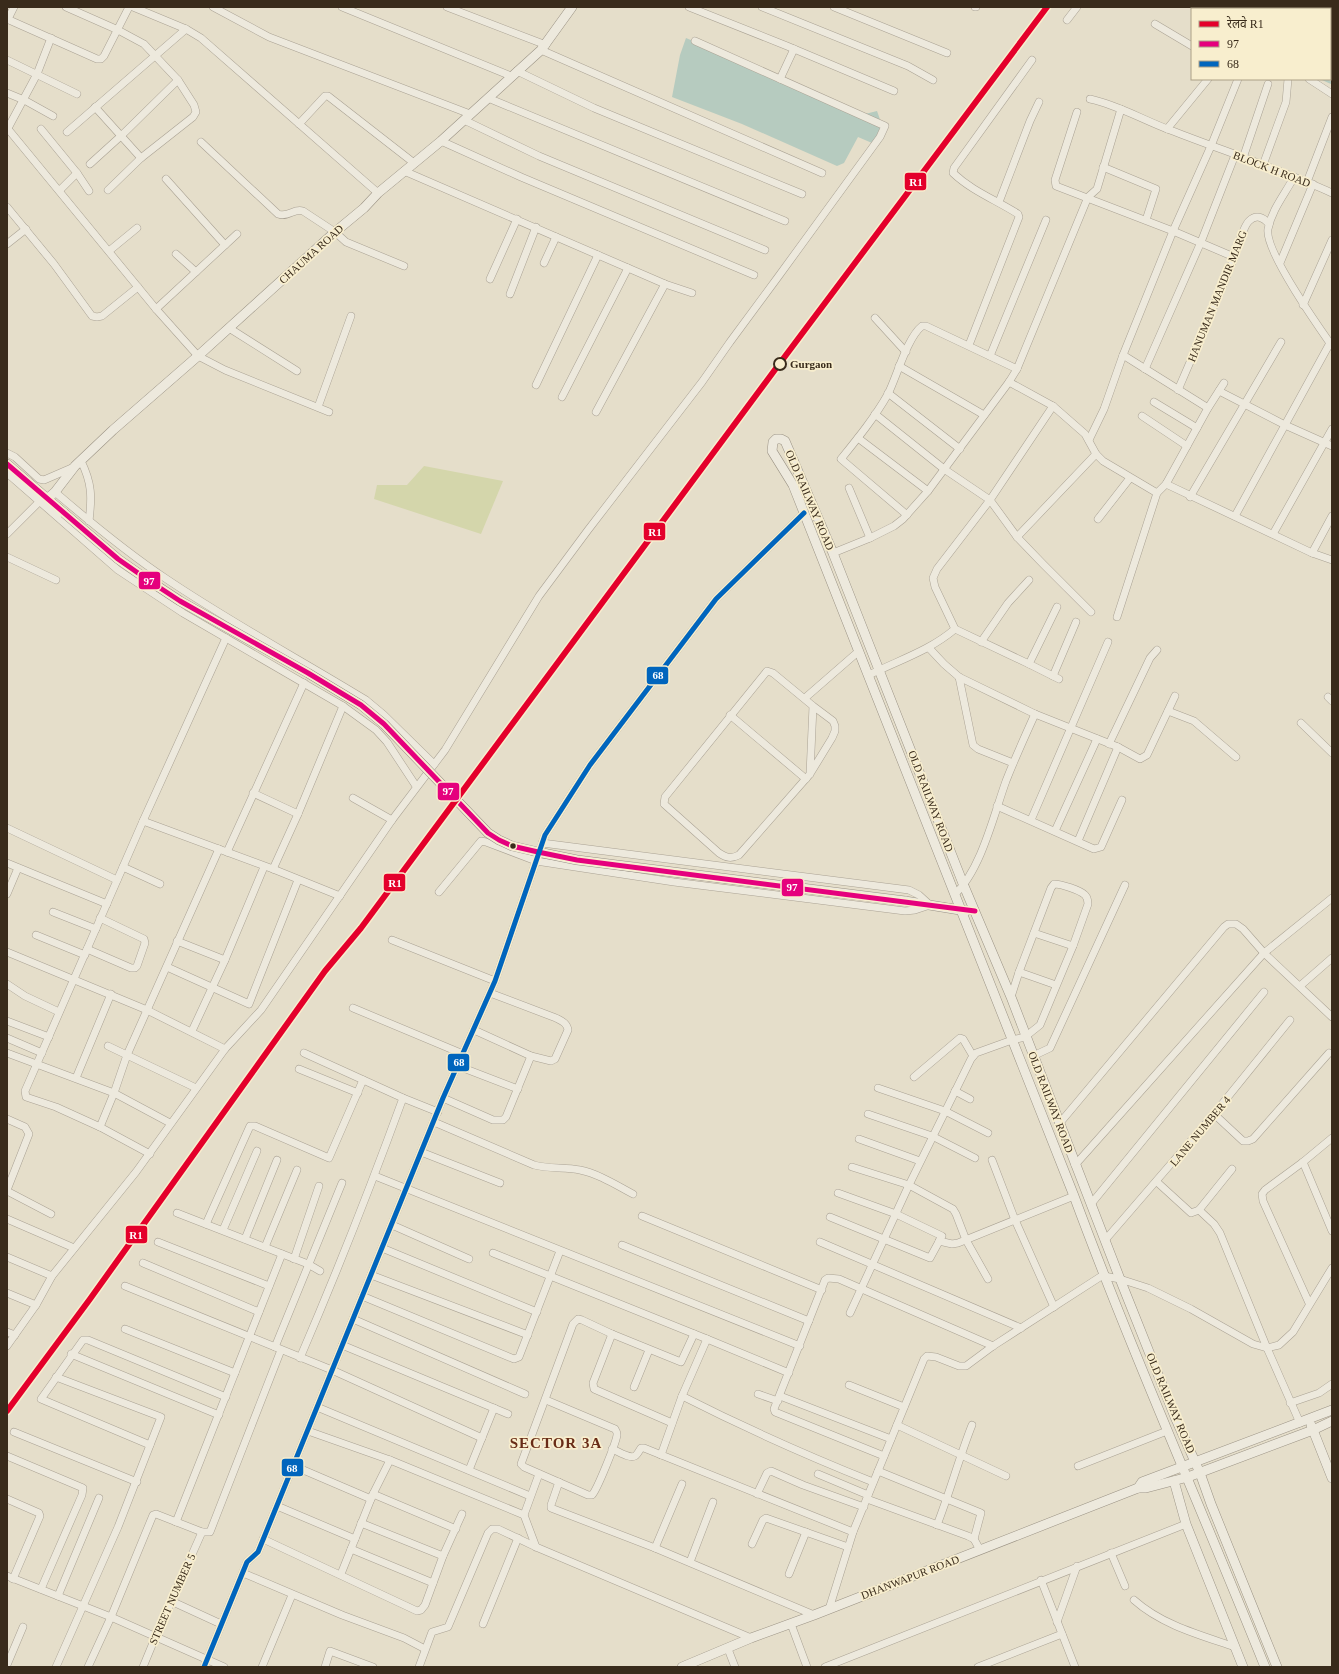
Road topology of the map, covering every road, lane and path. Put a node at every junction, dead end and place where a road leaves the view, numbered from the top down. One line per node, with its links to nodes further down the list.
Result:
1 (14, 7): 13 (street)
2 (66, 7): 17 (street)
3 (129, 7): 17 (street)
4 (133, 7): 16 (street)
5 (213, 7): 49 (street)
6 (342, 7): 27 (street)
7 (447, 7): 21 (street)
8 (572, 7): 21 (street, CHAUMA ROAD)
9 (689, 7): 22 (street)
10 (762, 7): 31 (street)
11 (834, 7): 23 (street)
12 (1077, 7): 14 (street)
13 (7, 19): 18 (street)
14 (1067, 20)
15 (1155, 24): 20 (street)
16 (186, 29): 24 (street); 51 (street)
17 (118, 30): 18 (street); 24 (street)
18 (51, 38): 28 (street)
19 (695, 40): 29 (street)
20 (1191, 45)
21 (543, 47): 27 (street, CHAUMA ROAD); 69 (street)
22 (794, 49): 29 (street); 38 (street)
23 (947, 53)
24 (154, 56): 30 (street); 45 (street)
25 (7, 60): 28 (street)
26 (1032, 60): 80 (street)
27 (514, 73): 41 (street, CHAUMA ROAD); 78 (street)
28 (38, 74): 39 (street); 43 (street)
29 (780, 79): 220 (street)
30 (178, 80): 56 (street); 61 (street)
31 (933, 80)
32 (1207, 80): 54 (street)
33 (1238, 80): 59 (street)
34 (1288, 80): 65 (street)
35 (1311, 80): 40 (street)
36 (1268, 84): 62 (street)
37 (7, 92): 43 (street)
38 (894, 92)
39 (77, 94)
40 (1332, 94)
41 (488, 98): 49 (street, CHAUMA ROAD); 85 (street)
42 (1090, 99): 46 (street, BLOCK H ROAD)
43 (25, 101): 48 (street); 52 (street)
44 (1039, 102): 80 (street)
45 (95, 107): 55 (street); 56 (street)
46 (1121, 109): 54 (street, BLOCK H ROAD); 66 (street)
47 (1077, 112): 79 (street)
48 (53, 116)
49 (467, 117): 57 (street, CHAUMA ROAD); 98 (street)
50 (1332, 117): 72 (street)
51 (299, 124): 63 (street); 76 (street)
52 (8, 129): 73 (street)
53 (41, 129): 68 (street)
54 (1167, 129): 59 (street, BLOCK H ROAD)
55 (67, 132)
56 (122, 135): 61 (street); 64 (street)
57 (441, 141): 63 (street, CHAUMA ROAD); 108 (street)
58 (201, 142): 91 (street)
59 (1211, 146): 60 (street, BLOCK H ROAD); 90 (street)
60 (1235, 155): 62 (street, BLOCK H ROAD); 94 (street)
61 (141, 158): 74 (street)
62 (1243, 158): 65 (street, BLOCK H ROAD)
63 (414, 163): 67 (street, CHAUMA ROAD)
64 (90, 164)
65 (1263, 165): 70 (street, BLOCK H ROAD)
66 (1103, 167): 79 (street); 84 (street)
67 (404, 171): 76 (street, CHAUMA ROAD); 82 (street)
68 (77, 173): 73 (street); 75 (street)
69 (822, 173)
70 (1294, 177): 72 (street, BLOCK H ROAD); 86 (street)
71 (166, 179): 96 (street)
72 (1310, 183): 77 (street, BLOCK H ROAD); 104 (street)
73 (60, 190): 99 (street)
74 (108, 190)
75 (89, 191)
76 (378, 193): 91 (street, CHAUMA ROAD)
77 (1332, 193)
78 (802, 194)
79 (1088, 197): 84 (street); 127 (street)
80 (999, 202): 121 (street)
81 (7, 207): 89 (street)
82 (517, 219): 87 (street); 109 (street)
83 (1046, 220): 125 (street)
84 (1146, 220): 90 (street)
85 (785, 221)
86 (1269, 224): 102 (street, HANUMAN MANDIR MARG); 104 (street)
87 (536, 227): 93 (street); 113 (street)
88 (137, 228): 99 (street)
89 (26, 229): 95 (street); 111 (street)
90 (1173, 231): 94 (street); 123 (street)
91 (335, 232): 105 (street); 118 (street, CHAUMA ROAD)
92 (237, 234): 96 (street)
93 (556, 237): 101 (street); 103 (street)
94 (1201, 242): 102 (street); 128 (street)
95 (7, 244)
96 (225, 244): 107 (street)
97 (1331, 244): 114 (street)
98 (765, 250)
99 (108, 251): 111 (street)
100 (176, 254): 107 (street)
101 (598, 254): 106 (street); 132 (street)
102 (1234, 257): 133 (street, HANUMAN MANDIR MARG)
103 (544, 263)
104 (1280, 263): 114 (street)
105 (404, 266)
106 (628, 268): 110 (street); 136 (street)
107 (196, 272): 115 (street)
108 (754, 276)
109 (490, 279)
110 (665, 284): 112 (street); 143 (street)
111 (138, 287): 115 (street)
112 (692, 293)
113 (510, 294)
114 (1303, 305): 120 (street)
115 (156, 309): 124 (street)
116 (351, 316): 140 (street)
117 (875, 318): 122 (street)
118 (229, 328): 124 (street, CHAUMA ROAD); 129 (street)
119 (1281, 342): 138 (street)
120 (1331, 344): 147 (street)
121 (969, 346): 122 (street); 125 (street)
122 (906, 352): 126 (street)
123 (1123, 355): 128 (street); 151 (street)
124 (198, 356): 140 (street); 159 (street, CHAUMA ROAD)
125 (990, 356): 127 (street)
126 (899, 366): 135 (street); 145 (street)
127 (1017, 369): 130 (street)
128 (1145, 369): 133 (street)
129 (297, 371)
130 (1009, 382): 139 (street); 145 (street)
131 (1224, 383): 134 (street)
132 (536, 385)
133 (1178, 390): 141 (street)
134 (1219, 391): 138 (street); 141 (street)
135 (888, 393): 144 (street); 155 (street)
136 (562, 397)
137 (1154, 402): 148 (street)
138 (1246, 404): 147 (street); 168 (street)
139 (1053, 406): 151 (street); 170 (street)
140 (318, 407): 142 (street)
141 (1208, 408): 148 (street)
142 (329, 412)
143 (596, 412)
144 (875, 414): 150 (street); 160 (street)
145 (984, 415): 155 (street)
146 (1142, 416): 153 (street)
147 (1285, 425): 152 (street); 173 (street)
148 (1197, 428): 153 (street)
149 (1332, 429): 152 (street)
150 (858, 438): 165 (street); 172 (street)
151 (1089, 440): 157 (street)
152 (1324, 443): 154 (street); 178 (street)
153 (1187, 446): 163 (street)
154 (1332, 446)
155 (960, 449): 160 (street)
156 (7, 453): 159 (street)
157 (1096, 454): 162 (street); 179 (street)
158 (7, 464): 169 (street)
159 (78, 464): 166 (street, CHAUMA ROAD); 176 (street)
160 (944, 469): 165 (street); 170 (street)
161 (7, 473): 169 (street)
162 (1130, 478): 167 (street); 175 (street)
163 (1166, 484): 167 (street); 168 (street)
164 (849, 488): 180 (street)
165 (928, 491): 172 (street)
166 (55, 492): 169 (street, CHAUMA ROAD); 176 (street)
167 (1157, 493): 189 (street)
168 (1190, 496): 173 (street)
169 (43, 500): 177 (street); 192 (street); 254 (street, bridge)
170 (990, 500): 179 (street); 191 (street)
171 (804, 513): 181 (street, OLD RAILWAY ROAD); 198 (street, OLD RAILWAY ROAD); 234 (street)
172 (907, 515): 180 (street)
173 (1235, 516): 178 (street)
174 (1332, 516): 182 (street)
175 (1098, 519)
176 (88, 520): 195 (street)
177 (7, 534)
178 (1273, 534): 182 (street)
179 (1017, 537): 188 (street)
180 (870, 538): 181 (street)
181 (833, 553): 201 (street, OLD RAILWAY ROAD)
182 (1312, 553): 184 (street)
183 (7, 557): 185 (street)
184 (1332, 560)
185 (56, 580)
186 (1029, 580): 193 (street)
187 (1057, 607): 200 (street)
188 (1091, 612)
189 (1117, 617)
190 (1076, 622): 200 (street)
191 (955, 629): 193 (street); 196 (street)
192 (226, 638): 199 (street); 230 (street)
193 (981, 642): 200 (street)
194 (1108, 642): 213 (street)
195 (276, 646): 199 (street); 220 (street)
196 (929, 648): 201 (street); 203 (street)
197 (1157, 650): 215 (street)
198 (859, 651): 202 (street, OLD RAILWAY ROAD); 206 (street)
199 (272, 664): 204 (street)
200 (1029, 664)
201 (879, 670): 202 (street); 247 (street, OLD RAILWAY ROAD)
202 (869, 675): 250 (street, OLD RAILWAY ROAD)
203 (959, 677): 210 (street); 219 (street)
204 (304, 683): 207 (street); 223 (street)
205 (1175, 696): 209 (street)
206 (805, 698): 208 (street); 211 (street)
207 (343, 706): 222 (street); 227 (street)
208 (813, 706): 221 (street); 221 (street)
209 (1168, 710): 216 (street); 218 (street)
210 (1036, 714): 213 (street); 219 (street)
211 (730, 715): 221 (street); 221 (street)
212 (1301, 723): 217 (street)
213 (1071, 728): 214 (street); 229 (street)
214 (1097, 739): 215 (street); 232 (street)
215 (1109, 744): 216 (street)
216 (1118, 747): 233 (street)
217 (1332, 753)
218 (1236, 757)
219 (1013, 763): 226 (street)
220 (434, 764): 222 (street)
221 (808, 777)
222 (416, 786): 228 (street)
223 (253, 793): 227 (street); 236 (street)
224 (353, 798): 228 (street)
225 (1122, 800): 233 (street)
226 (997, 806): 229 (street); 247 (street)
227 (298, 814): 242 (street)
228 (392, 820): 251 (street)
229 (1031, 820): 232 (street)
230 (143, 821): 235 (street); 239 (street)
231 (7, 828): 243 (street)
232 (1055, 831): 233 (street)
233 (1078, 841)
234 (542, 843): 237 (street); 254 (street)
235 (219, 849): 236 (street); 263 (street)
236 (227, 852): 240 (street)
237 (536, 861): 248 (street); 254 (street); 273 (street)
238 (7, 863): 241 (street)
239 (123, 867): 243 (street); 245 (street)
240 (264, 867): 242 (street); 269 (street)
241 (18, 868): 249 (street); 253 (street)
242 (273, 869): 244 (street)
243 (117, 880): 253 (street)
244 (298, 880): 251 (street); 282 (street)
245 (160, 884)
246 (1125, 885): 306 (street)
247 (964, 886): 250 (street); 256 (street, OLD RAILWAY ROAD)
248 (439, 892)
249 (7, 894)
250 (955, 894): 255 (street, OLD RAILWAY ROAD)
251 (340, 896): 285 (street)
252 (1332, 898): 267 (street)
253 (107, 904): 258 (street)
254 (930, 905): 255 (street)
255 (962, 911): 256 (street); 295 (street, OLD RAILWAY ROAD)
256 (975, 911): 281 (street, OLD RAILWAY ROAD)
257 (53, 912): 259 (street)
258 (100, 918): 259 (street); 266 (street)
259 (96, 929): 266 (street)
260 (1034, 933): 264 (street); 264 (street); 271 (street)
261 (36, 935): 266 (street)
262 (392, 940): 273 (street)
263 (177, 941): 269 (street); 270 (street)
264 (1073, 946): 275 (street)
265 (7, 952): 272 (street)
266 (86, 952): 272 (street)
267 (1264, 953): 276 (street); 329 (street); 343 (street)
268 (1332, 958): 276 (street)
269 (225, 960): 277 (street)
270 (167, 967): 277 (street); 284 (street)
271 (1019, 972): 275 (street); 281 (street)
272 (74, 980): 280 (street); 286 (street)
273 (495, 981): 279 (street)
274 (7, 984): 286 (street)
275 (1056, 986): 293 (street)
276 (1300, 986): 287 (street)
277 (212, 987): 282 (street); 291 (street)
278 (1264, 992): 358 (street)
279 (490, 993): 290 (street); 304 (street)
280 (111, 994): 284 (street); 311 (street)
281 (1011, 997): 293 (street, OLD RAILWAY ROAD)
282 (250, 1004): 285 (street)
283 (353, 1008): 302 (street)
284 (148, 1010): 291 (street); 303 (street)
285 (262, 1010): 297 (street)
286 (60, 1012): 292 (street)
287 (1332, 1017)
288 (1290, 1020): 325 (street, LANE NUMBER 4)
289 (7, 1022): 292 (street)
290 (474, 1030): 302 (street); 304 (street)
291 (192, 1032): 297 (street)
292 (49, 1037): 299 (street)
293 (1025, 1037): 295 (street); 306 (street, OLD RAILWAY ROAD)
294 (7, 1038): 299 (street)
295 (1012, 1040): 305 (street); 357 (street, OLD RAILWAY ROAD)
296 (108, 1046): 303 (street)
297 (225, 1049): 313 (street)
298 (7, 1053): 307 (street)
299 (42, 1053): 307 (street)
300 (304, 1053): 312 (street)
301 (1330, 1053): 325 (street)
302 (463, 1054): 308 (street)
303 (127, 1055): 313 (street); 318 (street)
304 (531, 1056): 315 (street)
305 (973, 1056): 310 (street); 316 (street)
306 (1033, 1056): 329 (street, OLD RAILWAY ROAD)
307 (37, 1065): 311 (street); 330 (street)
308 (458, 1066): 315 (street); 320 (street)
309 (299, 1069): 317 (street)
310 (914, 1077)
311 (76, 1078): 318 (street)
312 (364, 1080): 317 (street); 319 (street)
313 (196, 1088): 328 (street)
314 (878, 1088): 322 (street)
315 (518, 1089): 320 (street)
316 (955, 1091): 321 (street); 322 (street)
317 (358, 1093): 367 (street)
318 (114, 1094): 328 (street); 330 (street)
319 (403, 1098): 323 (street); 347 (street)
320 (443, 1098): 323 (street)
321 (970, 1099)
322 (945, 1111): 331 (street); 332 (street)
323 (438, 1112): 327 (street)
324 (868, 1114): 332 (street)
325 (1214, 1114): 348 (street, LANE NUMBER 4)
326 (7, 1119): 354 (street)
327 (434, 1122): 336 (street); 356 (street)
328 (170, 1123): 337 (street)
329 (1059, 1124): 343 (street, OLD RAILWAY ROAD)
330 (100, 1127): 337 (street)
331 (988, 1133)
332 (932, 1136): 338 (street); 341 (street)
333 (1332, 1138): 342 (street)
334 (859, 1140): 341 (street)
335 (257, 1151): 369 (street)
336 (421, 1152): 350 (street); 353 (street)
337 (150, 1154): 380 (street)
338 (975, 1158)
339 (277, 1160): 372 (street)
340 (992, 1160): 366 (street)
341 (920, 1161): 351 (street)
342 (1303, 1162): 370 (street); 405 (street)
343 (1075, 1165): 358 (street, OLD RAILWAY ROAD)
344 (852, 1167): 351 (street)
345 (1232, 1169): 359 (street)
346 (297, 1170): 379 (street)
347 (375, 1176): 353 (street); 430 (street)
348 (1157, 1182): 359 (street); 371 (street, LANE NUMBER 4)
349 (342, 1183): 389 (street)
350 (500, 1183)
351 (909, 1185): 362 (street); 374 (street)
352 (319, 1186): 386 (street)
353 (407, 1189): 368 (street); 382 (street)
354 (7, 1191): 361 (street)
355 (838, 1193): 362 (street)
356 (634, 1194)
357 (1074, 1196): 366 (street); 395 (street, OLD RAILWAY ROAD)
358 (1091, 1204): 371 (street, OLD RAILWAY ROAD)
359 (1199, 1210): 427 (street)
360 (177, 1213): 367 (street)
361 (51, 1214)
362 (896, 1214): 373 (street); 375 (street)
363 (642, 1216): 401 (street)
364 (830, 1217): 373 (street)
365 (7, 1219): 380 (street)
366 (1015, 1220): 374 (street); 407 (street)
367 (206, 1224): 369 (street)
368 (392, 1224): 381 (street); 387 (street)
369 (223, 1230): 372 (street)
370 (1332, 1231)
371 (1106, 1238): 398 (street, OLD RAILWAY ROAD)
372 (245, 1239): 379 (street)
373 (884, 1239): 375 (street); 390 (street)
374 (966, 1240): 375 (street); 397 (street)
375 (939, 1241)
376 (158, 1242): 400 (street)
377 (820, 1242): 390 (street)
378 (622, 1245): 412 (street)
379 (265, 1247): 383 (street)
380 (74, 1248): 394 (street)
381 (382, 1248): 393 (street); 409 (street)
382 (560, 1251): 396 (street); 424 (street)
383 (282, 1254): 386 (street); 400 (street)
384 (493, 1254): 396 (street)
385 (7, 1257): 394 (street)
386 (294, 1259): 389 (street)
387 (469, 1259)
388 (143, 1263): 408 (street)
389 (308, 1264): 392 (street); 426 (street)
390 (874, 1264): 402 (street); 413 (street)
391 (1332, 1268): 405 (street)
392 (320, 1271)
393 (371, 1275): 404 (street); 419 (street)
394 (52, 1276): 406 (street)
395 (1104, 1276): 398 (street); 407 (street); 459 (street, OLD RAILWAY ROAD)
396 (550, 1277): 409 (street); 417 (street)
397 (988, 1279)
398 (1120, 1279): 427 (street); 470 (street, OLD RAILWAY ROAD)
399 (125, 1286): 420 (street)
400 (269, 1286): 408 (street)
401 (822, 1290): 402 (street); 412 (street)
402 (861, 1290): 410 (street); 425 (street)
403 (7, 1293): 406 (street)
404 (362, 1296): 411 (street); 419 (street)
405 (1309, 1303): 427 (street)
406 (36, 1305): 418 (street)
407 (1054, 1308): 413 (street)
408 (259, 1312): 420 (street)
409 (537, 1312): 419 (street)
410 (850, 1313)
411 (353, 1319): 422 (street); 438 (street)
412 (809, 1321): 424 (street)
413 (1021, 1328): 425 (street)
414 (126, 1329): 432 (street)
415 (7, 1332): 418 (street)
416 (612, 1334): 428 (street); 443 (street); 453 (street)
417 (694, 1334): 421 (street); 428 (street)
418 (15, 1335): 423 (street)
419 (528, 1335)
420 (250, 1337): 426 (street); 432 (street)
421 (708, 1339): 433 (street); 440 (street)
422 (342, 1344): 431 (street); 447 (street)
423 (7, 1346)
424 (800, 1346): 433 (street)
425 (993, 1346): 446 (street)
426 (278, 1348): 430 (street); 506 (street)
427 (1267, 1348): 444 (street)
428 (649, 1350): 437 (street)
429 (72, 1354): 434 (street); 441 (street); 450 (street)
430 (300, 1358): 431 (street)
431 (332, 1370): 445 (street); 461 (street)
432 (235, 1373): 441 (street)
433 (789, 1373): 442 (street)
434 (56, 1377): 463 (street); 463 (street)
435 (1332, 1384): 444 (street)
436 (849, 1385): 446 (street)
437 (634, 1387)
438 (525, 1394)
439 (758, 1394): 442 (street)
440 (682, 1396): 453 (street); 485 (street)
441 (226, 1397): 450 (street)
442 (779, 1398): 462 (street); 468 (street)
443 (546, 1400): 464 (street); 477 (street)
444 (1290, 1403): 454 (street)
445 (317, 1407): 458 (street); 474 (street)
446 (904, 1407): 455 (street)
447 (494, 1408): 449 (street); 461 (street)
448 (1332, 1410): 451 (street, DHANWAPUR ROAD)
449 (508, 1414)
450 (218, 1415): 502 (street)
451 (1310, 1419): 454 (street, DHANWAPUR ROAD); 457 (street)
452 (1332, 1421): 457 (street, DHANWAPUR ROAD)
453 (672, 1423): 466 (street)
454 (1300, 1423): 470 (street, DHANWAPUR ROAD)
455 (897, 1425): 462 (street); 465 (street)
456 (972, 1425): 465 (street)
457 (1313, 1430): 476 (street, DHANWAPUR ROAD); 481 (street)
458 (308, 1431): 469 (street); 471 (street)
459 (1167, 1431): 472 (street); 473 (street, OLD RAILWAY ROAD)
460 (14, 1432): 483 (street)
461 (482, 1438): 474 (street)
462 (891, 1439): 468 (street)
463 (150, 1445): 483 (street)
464 (612, 1449): 466 (street); 484 (street)
465 (961, 1454): 479 (street); 494 (street)
466 (661, 1455): 488 (street)
467 (7, 1456): 530 (street)
468 (884, 1456): 475 (street)
469 (390, 1460): 489 (street); 500 (street)
470 (1196, 1462): 473 (street, DHANWAPUR ROAD); 476 (street, OLD RAILWAY ROAD)
471 (294, 1466): 489 (street); 496 (street)
472 (1078, 1466)
473 (1182, 1467): 480 (street, OLD RAILWAY ROAD); 487 (street, DHANWAPUR ROAD)
474 (469, 1470): 490 (street)
475 (878, 1471): 485 (street); 494 (street)
476 (1200, 1473): 480 (street, DHANWAPUR ROAD); 568 (street, OLD RAILWAY ROAD)
477 (539, 1474): 484 (street); 490 (street)
478 (818, 1474): 491 (street)
479 (1006, 1476)
480 (1188, 1477): 482 (street, DHANWAPUR ROAD); 498 (street, OLD RAILWAY ROAD)
481 (1332, 1478)
482 (1174, 1481): 487 (street, DHANWAPUR ROAD); 501 (street)
483 (137, 1482): 535 (street)
484 (559, 1482): 516 (street)
485 (873, 1482): 491 (street)
486 (682, 1484): 516 (street)
487 (1138, 1488): 518 (street, DHANWAPUR ROAD)
488 (757, 1494): 497 (street); 508 (street)
489 (372, 1496): 503 (street); 505 (street)
490 (530, 1496): 500 (street)
491 (868, 1497): 497 (street); 504 (street)
492 (99, 1498): 532 (street)
493 (7, 1499): 526 (street)
494 (948, 1499): 504 (street); 512 (street)
495 (713, 1502): 521 (street)
496 (276, 1506): 510 (street); 511 (street)
497 (864, 1507): 508 (street)
498 (1201, 1508): 501 (street); 567 (street, OLD RAILWAY ROAD)
499 (462, 1514): 505 (street)
500 (524, 1515): 514 (street)
501 (1185, 1519): 519 (street); 547 (street)
502 (176, 1522): 506 (street); 538 (street)
503 (361, 1523): 511 (street); 520 (street)
504 (937, 1525): 512 (street)
505 (456, 1528): 520 (street)
506 (202, 1532): 534 (street, STREET NUMBER 5)
507 (806, 1532): 513 (street); 515 (street); 525 (street)
508 (853, 1532): 515 (street)
509 (518, 1538): 514 (street); 541 (street); 548 (street)
510 (263, 1539): 523 (street); 524 (street)
511 (355, 1539): 517 (street)
512 (974, 1539): 518 (street)
513 (752, 1544)
514 (536, 1547): 546 (street)
515 (848, 1547): 536 (street)
516 (655, 1548): 521 (street)
517 (351, 1549): 524 (street); 528 (street)
518 (980, 1550): 536 (street, DHANWAPUR ROAD)
519 (1111, 1553): 522 (street); 529 (street)
520 (443, 1556): 528 (street)
521 (690, 1562): 537 (street)
522 (1077, 1566): 527 (street); 539 (street)
523 (243, 1573): 531 (street); 540 (street)
524 (341, 1574): 528 (street)
525 (789, 1574)
526 (10, 1577): 530 (street)
527 (1041, 1580): 539 (street); 563 (street)
528 (433, 1583)
529 (1124, 1586)
530 (41, 1590): 532 (street)
531 (292, 1595): 548 (street); 556 (street)
532 (58, 1596): 535 (street)
533 (1134, 1600): 547 (street)
534 (171, 1601): 540 (street); 545 (street, STREET NUMBER 5)
535 (83, 1607): 538 (street); 552 (street)
536 (829, 1609): 537 (street, DHANWAPUR ROAD)
537 (814, 1615): 542 (street, DHANWAPUR ROAD)
538 (111, 1617): 545 (street); 553 (street)
539 (1057, 1622): 544 (street)
540 (221, 1624): 550 (street)
541 (482, 1624)
542 (791, 1624): 546 (street, DHANWAPUR ROAD); 562 (street)
543 (23, 1627): 551 (street)
544 (1062, 1634): 564 (street); 565 (street)
545 (155, 1638): 550 (street); 554 (street, STREET NUMBER 5)
546 (751, 1638): 549 (street, DHANWAPUR ROAD)
547 (1235, 1647): 566 (street)
548 (425, 1649): 559 (street)
549 (728, 1649): 560 (street, DHANWAPUR ROAD); 561 (street)
550 (205, 1664): 555 (street)
551 (7, 1665)
552 (56, 1667)
553 (88, 1667)
554 (143, 1667)
555 (224, 1667)
556 (262, 1667)
557 (325, 1667): 558 (street)
558 (372, 1667)
559 (419, 1667)
560 (682, 1667)
561 (735, 1667)
562 (808, 1667)
563 (825, 1667)
564 (978, 1667)
565 (1075, 1667)
566 (1243, 1667)
567 (1266, 1667)
568 (1276, 1667)

